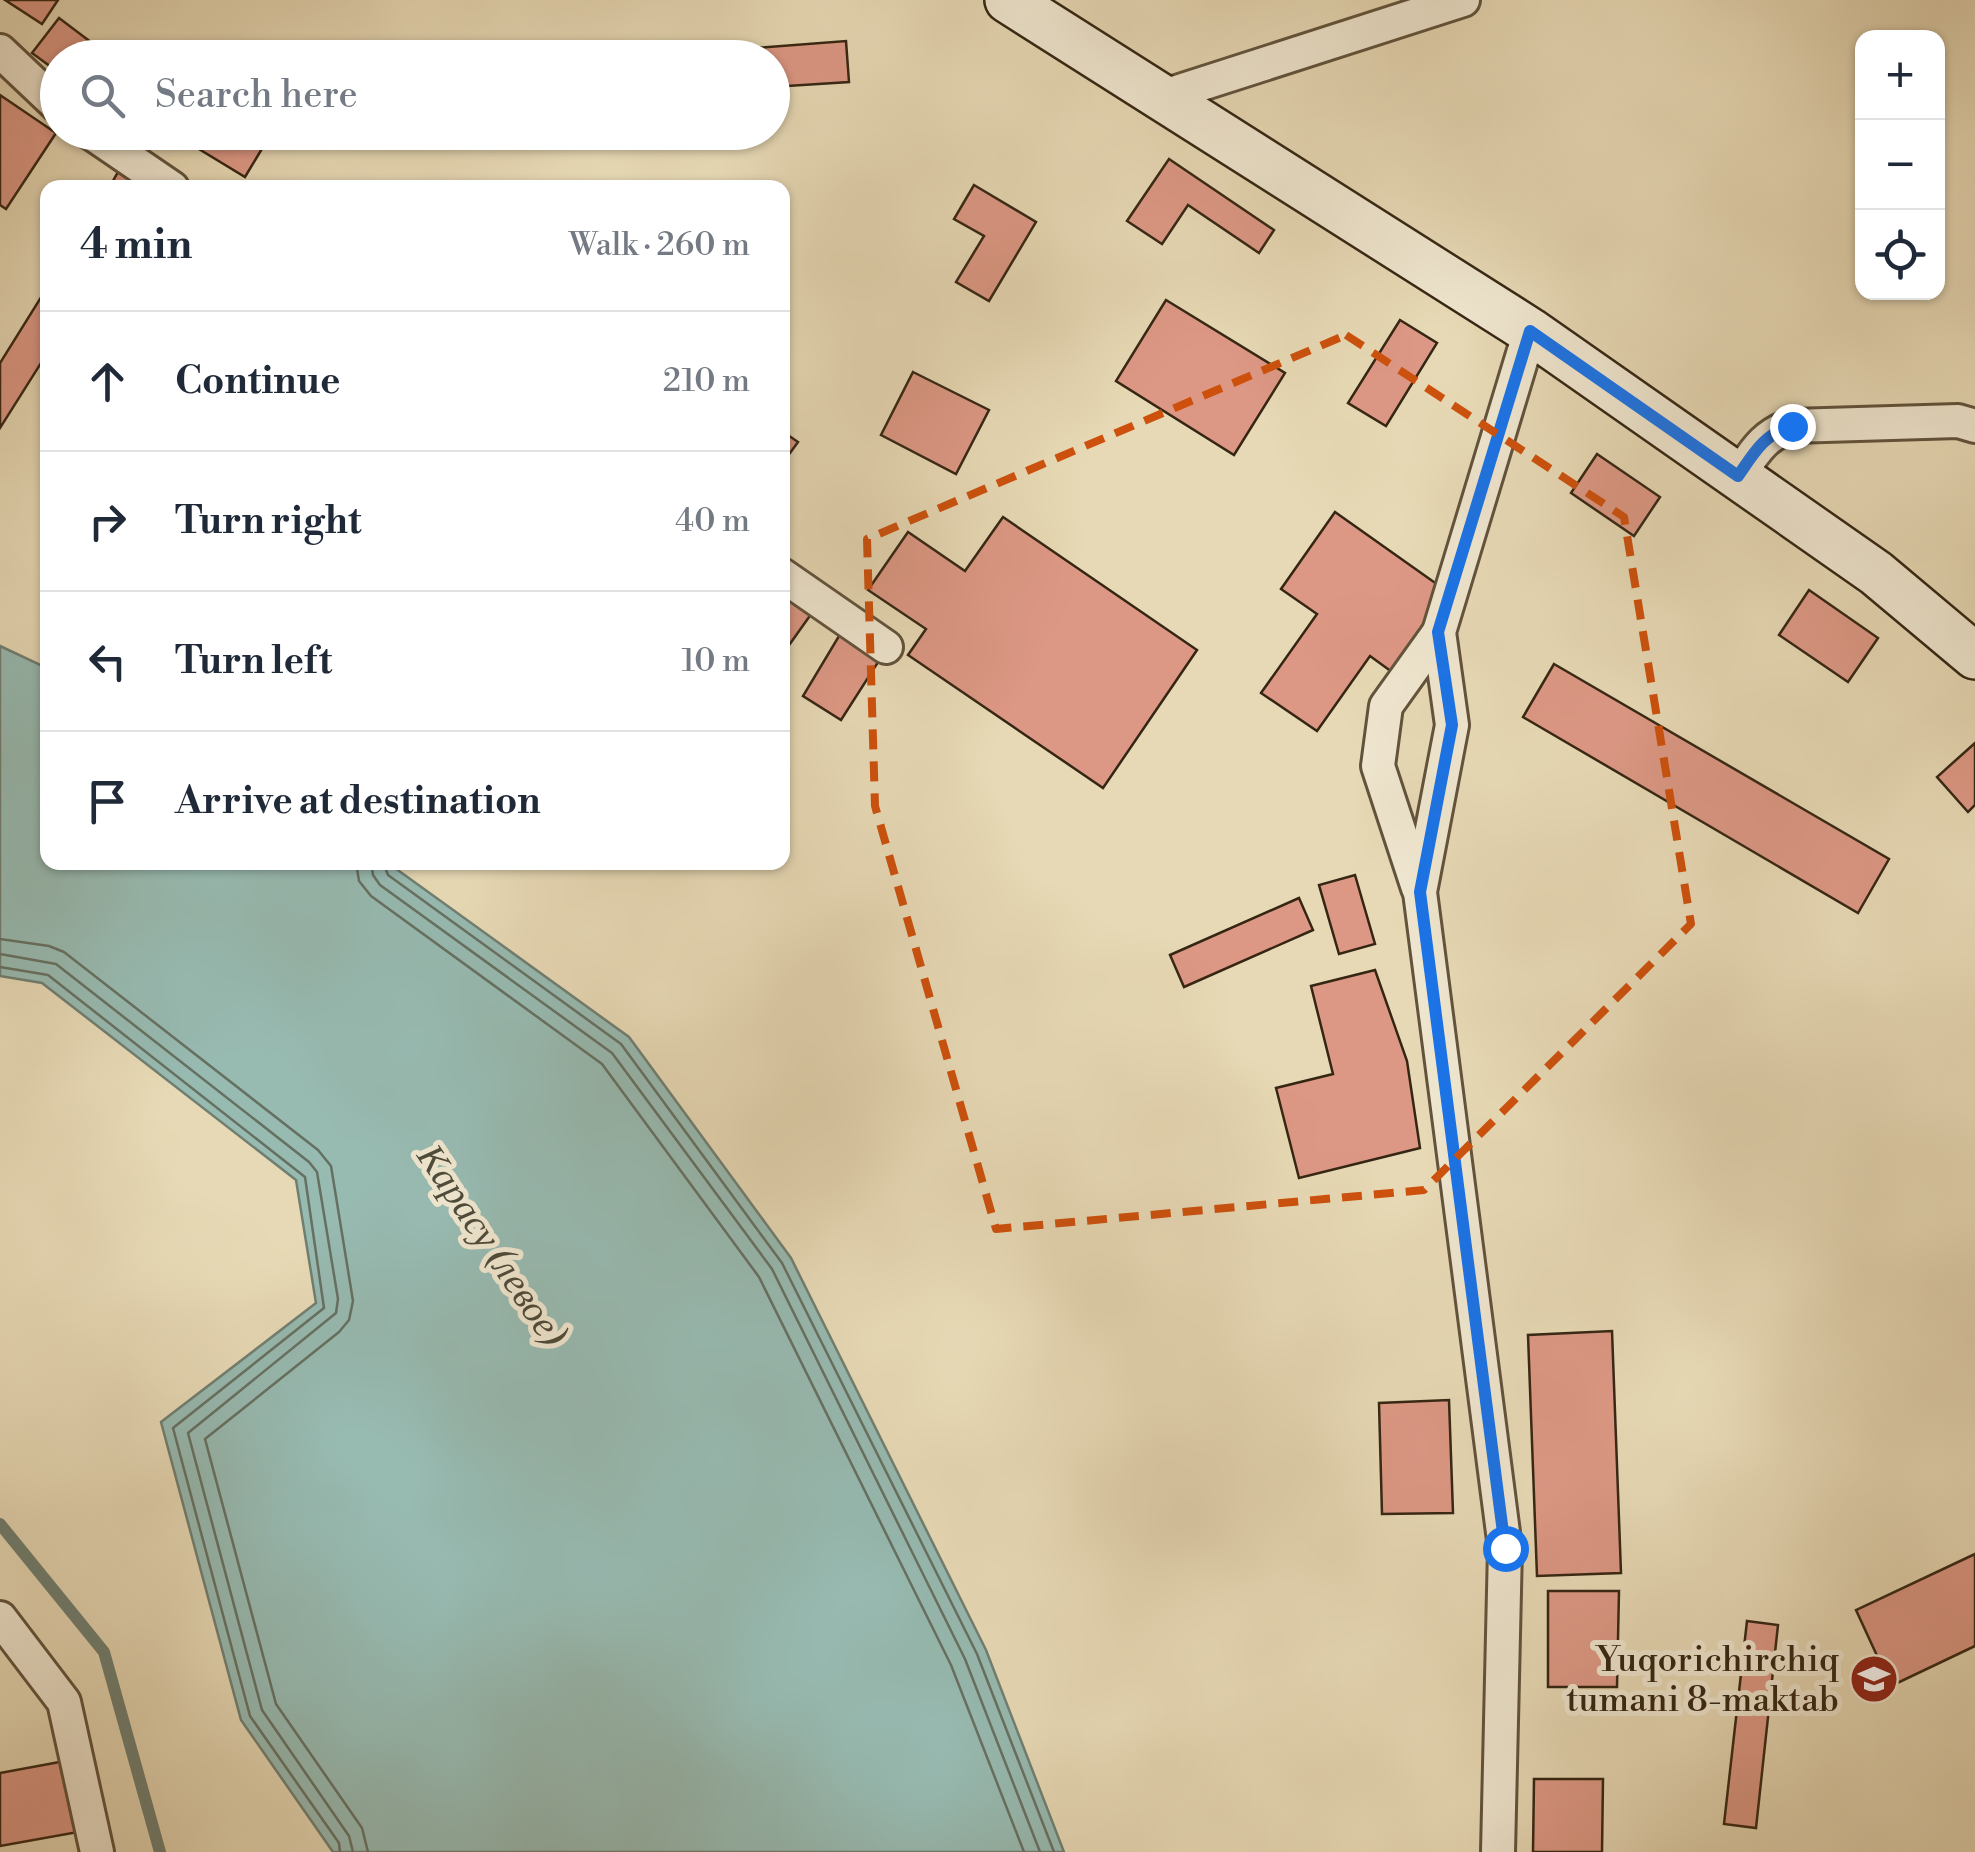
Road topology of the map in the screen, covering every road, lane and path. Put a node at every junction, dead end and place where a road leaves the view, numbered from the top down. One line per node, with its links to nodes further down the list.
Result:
1 (1008, 0): 5 (main road)
2 (1463, 0): 5 (street)
3 (0, 51): 4 (street)
4 (40, 89)
5 (1161, 97): 8 (main road)
6 (116, 150): 7 (street)
7 (160, 180)
8 (1530, 331): 10 (main road); 12 (street)
9 (1975, 426): 10 (street)
10 (1738, 476): 14 (main road)
11 (790, 581): 13 (street)
12 (1438, 632): 15 (street); 15 (street)
13 (886, 647)
14 (1975, 656)
15 (1420, 892): 18 (street)
16 (0, 1618): 17 (street)
17 (97, 1852)
18 (1498, 1852)

